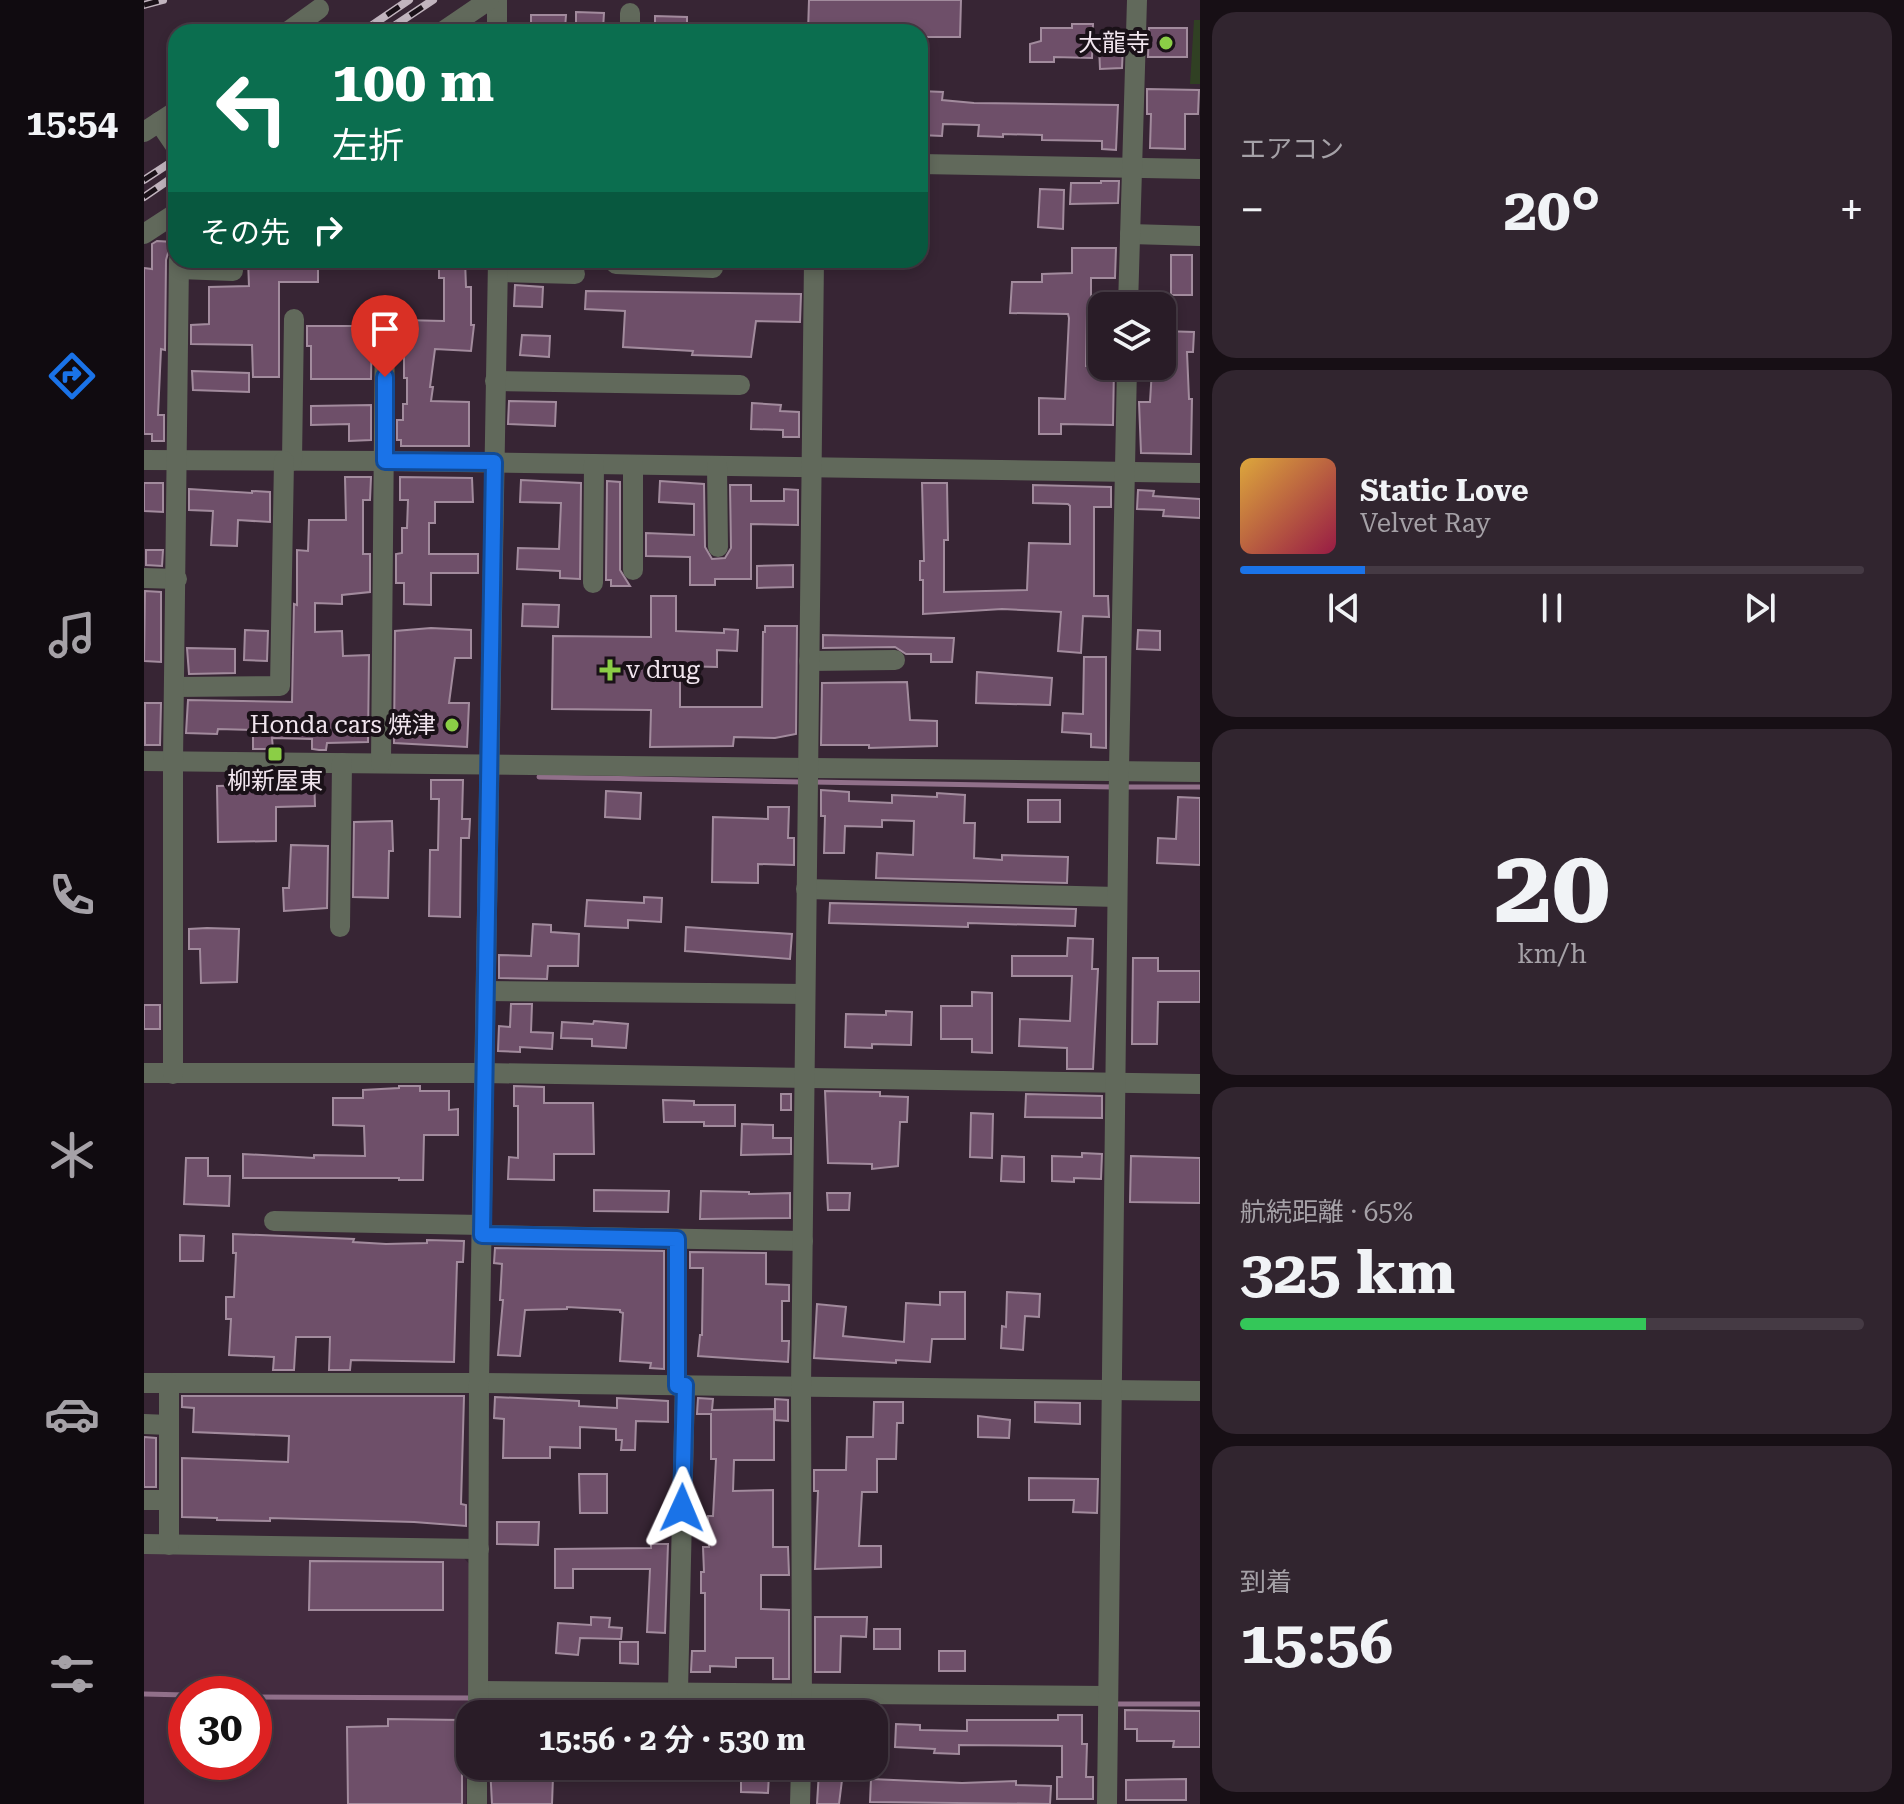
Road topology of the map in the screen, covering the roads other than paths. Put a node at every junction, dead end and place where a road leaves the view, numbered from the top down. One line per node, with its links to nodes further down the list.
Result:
1 (489, 0): 6 (street)
2 (497, 0): 7 (street)
3 (1137, 0): 9 (street)
4 (319, 9): 5 (street)
5 (298, 24)
6 (454, 24)
7 (497, 24)
8 (928, 164): 9 (street)
9 (1131, 167): 10 (street); 13 (street)
10 (1200, 169)
11 (168, 218): 12 (street)
12 (144, 234)
13 (1130, 234): 14 (street); 22 (street)
14 (1200, 236)
15 (179, 268): 29 (street)
16 (206, 268): 20 (street)
17 (498, 268): 26 (street)
18 (517, 268): 21 (street)
19 (814, 268): 36 (street)
20 (233, 271)
21 (575, 274)
22 (1128, 292)
23 (294, 319): 30 (street)
24 (385, 321): 31 (street)
25 (1127, 380): 37 (street)
26 (495, 381): 27 (street); 32 (street)
27 (740, 385)
28 (144, 460): 29 (street)
29 (177, 460): 30 (street); 42 (street)
30 (288, 461): 31 (street); 46 (street)
31 (385, 461): 32 (street); 50 (street)
32 (494, 462): 33 (street); 51 (street)
33 (594, 464): 34 (street); 43 (street)
34 (633, 465): 35 (street); 40 (street)
35 (717, 466): 36 (street); 39 (street)
36 (811, 467): 37 (street); 45 (street)
37 (1125, 471): 38 (street); 53 (street)
38 (1200, 473)
39 (718, 547)
40 (633, 570)
41 (144, 578): 42 (street)
42 (177, 579): 46 (street)
43 (593, 583)
44 (895, 660): 45 (street)
45 (809, 661): 52 (street)
46 (175, 687): 48 (street)
47 (144, 761): 48 (street)
48 (173, 761): 49 (street); 62 (street)
49 (342, 763): 50 (street); 57 (street)
50 (381, 763): 51 (street)
51 (490, 764): 52 (street); 58 (street)
52 (808, 767): 53 (street); 55 (street)
53 (1119, 770): 54 (street); 56 (street)
54 (1200, 772)
55 (806, 889): 56 (street); 59 (street)
56 (1117, 897): 64 (street)
57 (340, 927)
58 (486, 991): 59 (street); 61 (street)
59 (805, 994): 63 (street)
60 (144, 1073): 62 (street)
61 (485, 1073): 62 (street); 63 (street); 67 (street)
62 (173, 1074)
63 (806, 1079): 64 (street); 69 (street)
64 (1116, 1083): 65 (street); 75 (street)
65 (1200, 1084)
66 (274, 1221): 67 (street)
67 (482, 1230): 68 (street); 72 (street)
68 (677, 1239): 69 (street); 73 (street)
69 (803, 1241): 74 (street)
70 (144, 1383): 71 (street)
71 (169, 1383): 72 (street); 78 (street)
72 (479, 1383): 73 (street); 83 (street)
73 (681, 1386): 74 (street); 85 (street)
74 (801, 1387): 75 (street); 86 (street)
75 (1111, 1390): 76 (street); 87 (street)
76 (1200, 1391)
77 (144, 1424): 78 (street)
78 (169, 1425): 80 (street)
79 (144, 1500): 80 (street)
80 (169, 1500): 82 (street)
81 (144, 1544): 82 (street)
82 (169, 1545): 83 (street)
83 (479, 1549): 84 (street)
84 (479, 1691): 85 (street); 88 (street)
85 (678, 1691): 86 (street)
86 (802, 1692): 87 (street); 89 (street)
87 (1107, 1696): 94 (street)
88 (479, 1700)
89 (802, 1700)
90 (477, 1780): 92 (street)
91 (801, 1780): 93 (street)
92 (477, 1804)
93 (800, 1804)
94 (1107, 1804)

